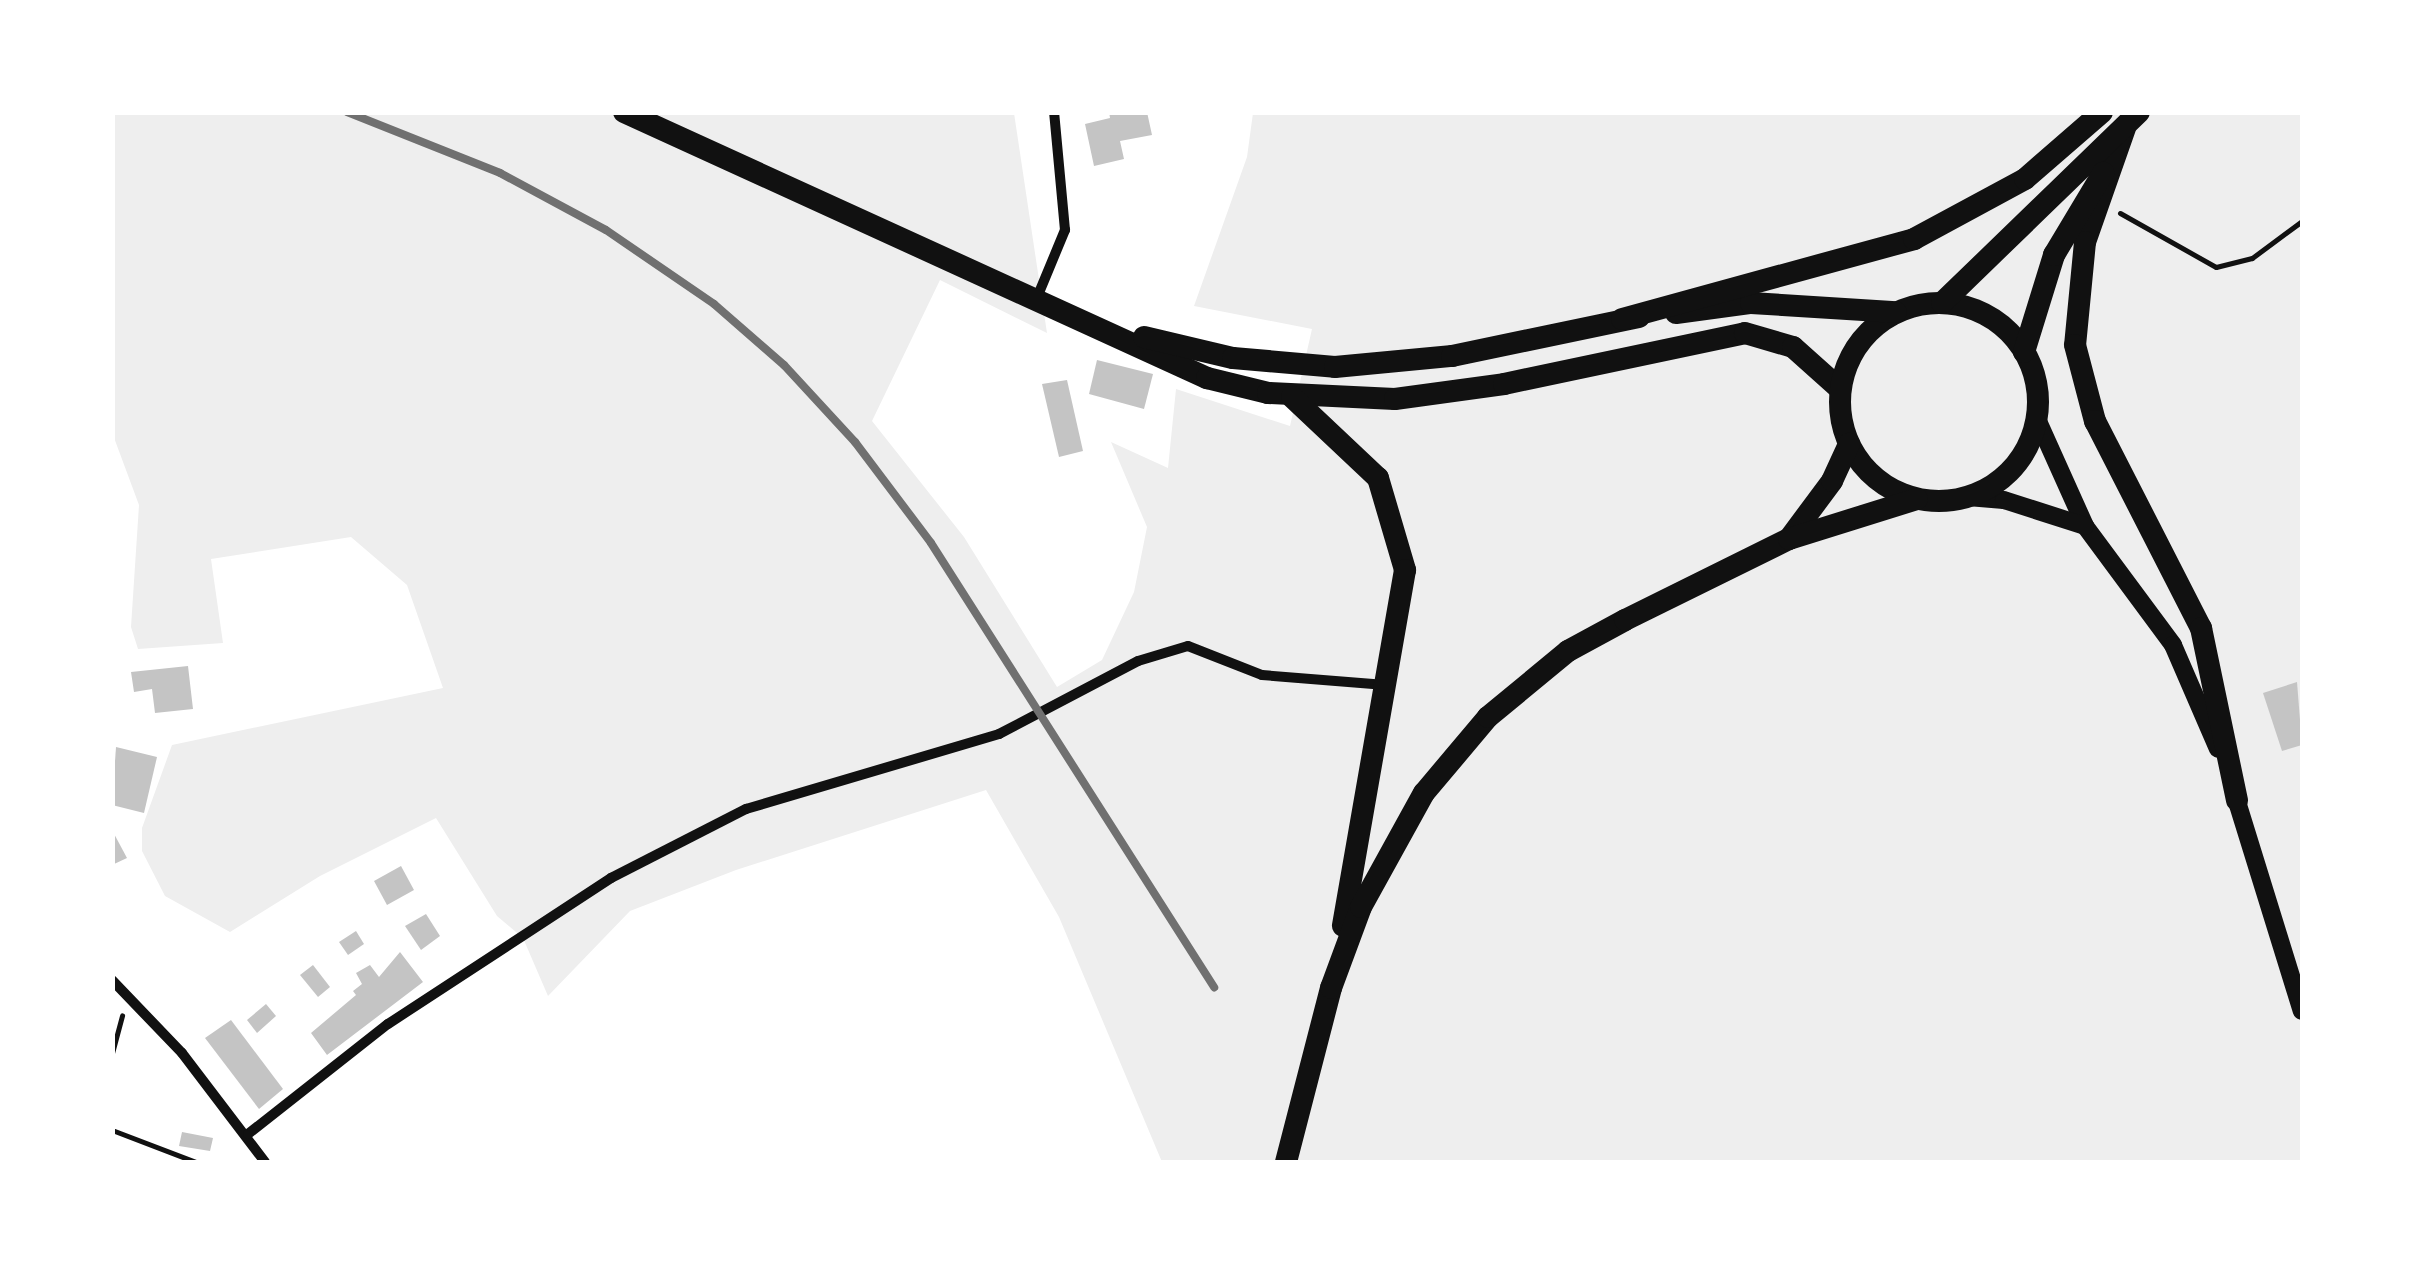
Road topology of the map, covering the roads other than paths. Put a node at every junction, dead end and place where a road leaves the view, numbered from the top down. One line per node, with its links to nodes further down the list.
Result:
1 (624, 112): 6 (main road)
2 (1054, 112): 6 (street)
3 (2102, 112): 9 (main road)
4 (2132, 120): 5 (main road); 7 (main road)
5 (2108, 166): 11 (main road); 21 (main road)
6 (1036, 302): 10 (main road)
7 (1942, 302): 8 (main road); 11 (main road)
8 (1896, 312): 9 (main road); 12 (main road)
9 (1622, 318): 10 (main road)
10 (1097, 326): 13 (main road)
11 (2024, 352): 14 (main road)
12 (1840, 389): 13 (main road); 15 (main road)
13 (1292, 397): 20 (main road)
14 (2037, 418): 16 (main road); 18 (street)
15 (1848, 444): 17 (main road); 19 (main road)
16 (1968, 497): 17 (main road); 18 (street)
17 (1917, 500): 19 (main road)
18 (2084, 526): 21 (street)
19 (1790, 540): 23 (main road)
20 (1386, 685): 23 (main road); 25 (street)
21 (2237, 800): 24 (street)
22 (112, 980): 25 (street)
23 (1331, 988): 27 (main road)
24 (2302, 1011)
25 (248, 1134): 26 (street)
26 (265, 1162)
27 (1286, 1162)

